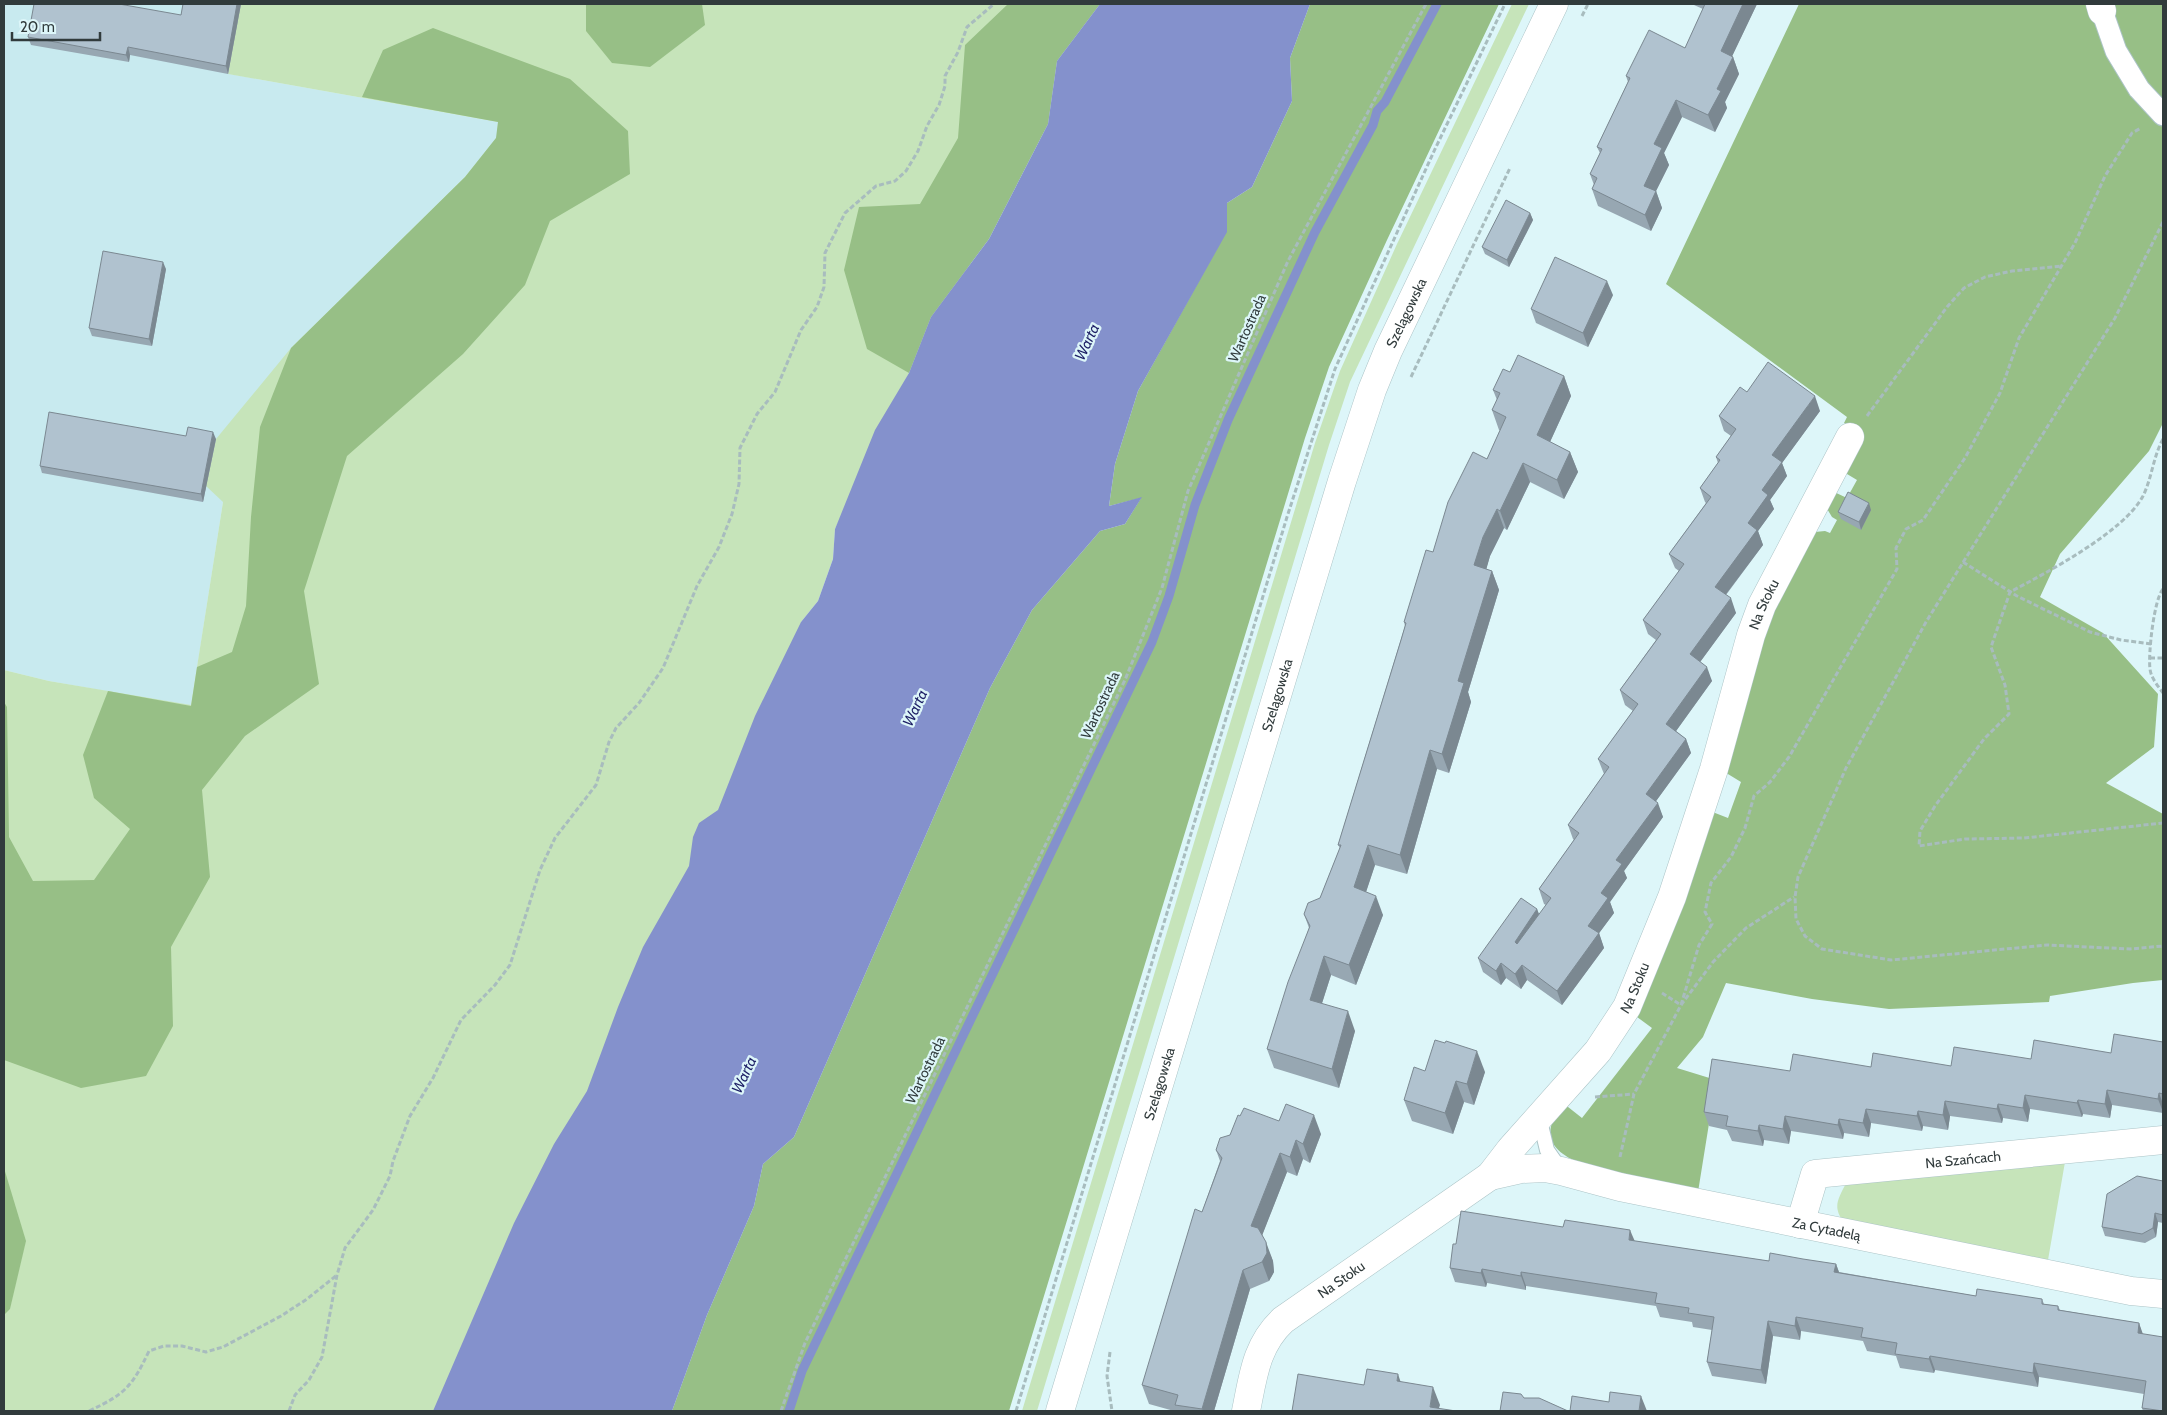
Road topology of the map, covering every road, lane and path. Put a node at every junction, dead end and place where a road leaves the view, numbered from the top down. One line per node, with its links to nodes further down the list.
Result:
1 (994, 4): 32 (path)
2 (1426, 4): 37 (path, Wartostrada)
3 (1505, 4): 38 (path)
4 (1554, 4): 39 (street, Szelągowska)
5 (1588, 4): 7 (path)
6 (2101, 7): 8 (street)
7 (1580, 22)
8 (2155, 119): 11 (path)
9 (1512, 164): 12 (path)
10 (2163, 222): 15 (path)
11 (2061, 266): 13 (path); 25 (path)
12 (1410, 378)
13 (1850, 437): 26 (street, Na Stoku)
14 (2163, 439): 17 (path)
15 (1963, 562): 17 (path); 23 (path)
16 (2163, 589): 18 (path)
17 (2010, 592): 18 (path); 22 (path)
18 (2151, 644): 19 (path)
19 (2150, 658): 20 (path); 21 (path)
20 (2163, 658)
21 (2163, 693)
22 (2163, 823)
23 (1795, 897): 24 (path); 25 (path)
24 (2163, 946)
25 (1681, 1006): 30 (path)
26 (1539, 1116): 28 (lane); 29 (street, Na Stoku)
27 (2163, 1140): 31 (street, Na Szańcach)
28 (1561, 1171): 29 (street, Za Cytadelą); 30 (street, Za Cytadelą)
29 (1490, 1176): 41 (street, Na Stoku)
30 (1614, 1185): 31 (street, Za Cytadelą)
31 (1800, 1224): 33 (street, Za Cytadelą)
32 (337, 1275): 35 (path); 36 (path)
33 (2163, 1294)
34 (1110, 1351): 40 (path)
35 (89, 1411)
36 (289, 1411)
37 (781, 1411)
38 (1016, 1411)
39 (1060, 1411)
40 (1112, 1411)
41 (1246, 1411)

